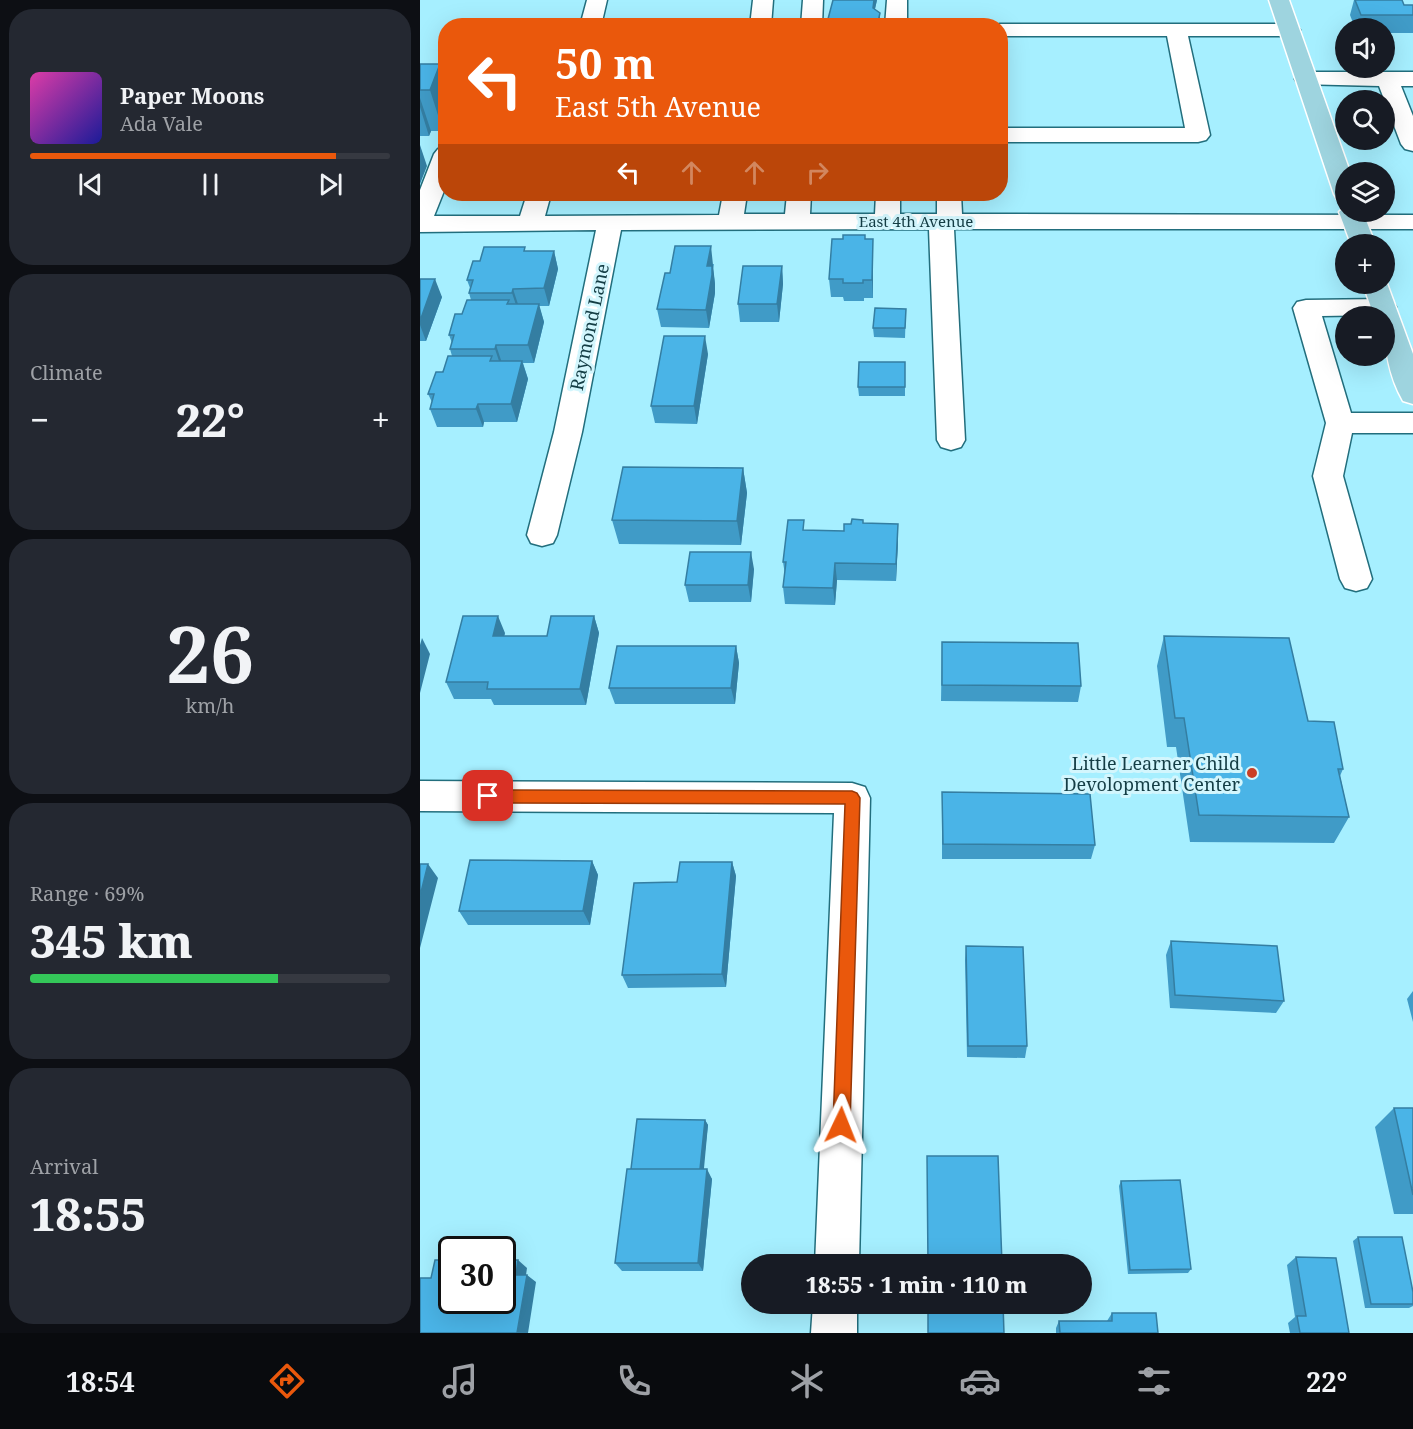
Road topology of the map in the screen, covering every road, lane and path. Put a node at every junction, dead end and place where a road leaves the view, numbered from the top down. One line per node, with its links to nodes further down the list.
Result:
1 (597, 0): 6 (street)
2 (763, 0): 7 (street)
3 (813, 0): 8 (street)
4 (897, 0): 9 (street)
5 (1279, 0): 12 (main road)
6 (592, 18)
7 (760, 18)
8 (812, 18)
9 (896, 18)
10 (1008, 30): 11 (street)
11 (1176, 30): 12 (street); 16 (street)
12 (1289, 30): 13 (main road)
13 (1306, 79): 14 (street); 18 (main road)
14 (1387, 79): 15 (street); 17 (street)
15 (1413, 79)
16 (1008, 135)
17 (1413, 144)
18 (1335, 162)
19 (438, 175): 27 (street)
20 (537, 201): 32 (street)
21 (734, 201): 29 (street)
22 (798, 201): 30 (street)
23 (888, 201): 25 (street)
24 (948, 201): 26 (street)
25 (887, 221): 26 (street, East 4th Avenue); 30 (street, East 4th Avenue)
26 (945, 221): 33 (street, East 4th Avenue); 38 (street)
27 (420, 222): 32 (street, East 4th Avenue)
28 (610, 222): 29 (street, East 4th Avenue); 32 (street, East 4th Avenue); 39 (street, Raymond Lane)
29 (730, 222): 30 (street, East 4th Avenue)
30 (797, 222)
31 (1413, 222): 33 (street, East 4th Avenue)
32 (530, 223)
33 (1356, 226)
34 (1379, 295): 35 (main road); 36 (street)
35 (1413, 394)
36 (1340, 423): 37 (street); 40 (street)
37 (1413, 423)
38 (951, 440)
39 (542, 535)
40 (1356, 579)
41 (420, 796): 42 (street)
42 (837, 1254)
43 (835, 1314): 44 (street)
44 (834, 1333)

